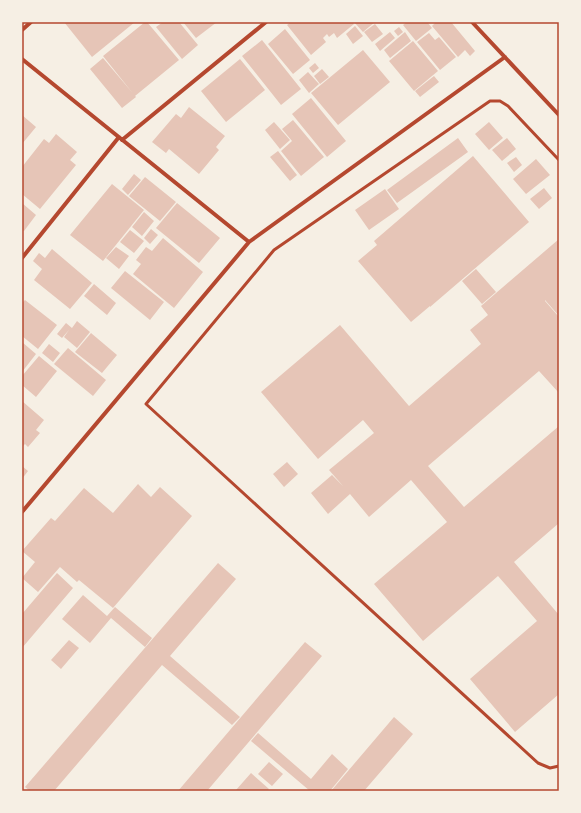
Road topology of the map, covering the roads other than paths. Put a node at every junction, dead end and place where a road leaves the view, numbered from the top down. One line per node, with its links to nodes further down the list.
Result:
1 (31, 22): 4 (street)
2 (266, 22): 8 (street)
3 (472, 22): 5 (street)
4 (22, 30)
5 (504, 57): 7 (street); 10 (street)
6 (22, 59): 8 (street)
7 (559, 115)
8 (120, 138): 10 (street); 11 (street)
9 (559, 160): 13 (lane)
10 (249, 242): 12 (street)
11 (22, 258)
12 (22, 512)
13 (559, 766)

